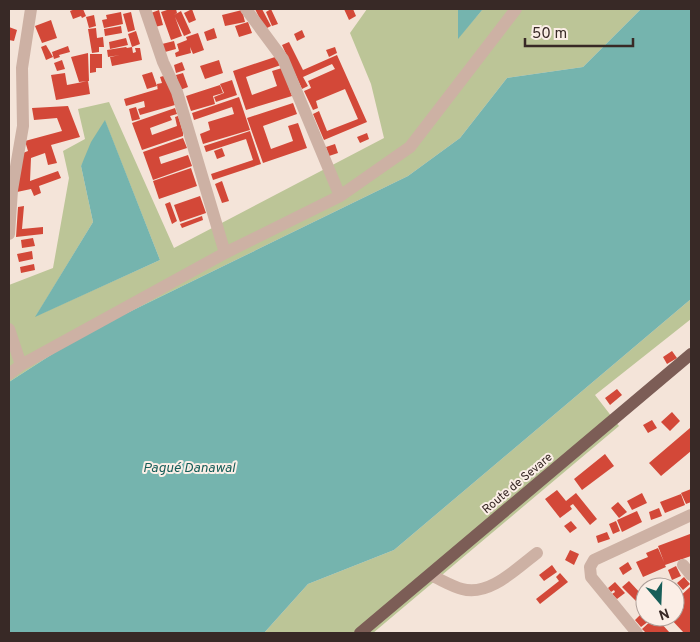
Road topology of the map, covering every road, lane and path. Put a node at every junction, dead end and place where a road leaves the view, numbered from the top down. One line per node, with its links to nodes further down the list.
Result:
1 (31, 9): 6 (street)
2 (145, 9): 7 (street)
3 (246, 9): 5 (street)
4 (516, 9): 5 (street)
5 (340, 196): 7 (street)
6 (9, 234)
7 (225, 253): 10 (street)
8 (9, 329): 10 (street)
9 (689, 356): 14 (main road, Route de Sevare)
10 (22, 365): 11 (street)
11 (9, 374)
12 (691, 515): 16 (street)
13 (537, 553): 14 (street)
14 (430, 575): 15 (main road, Route de Sevare)
15 (360, 633)
16 (637, 633)

